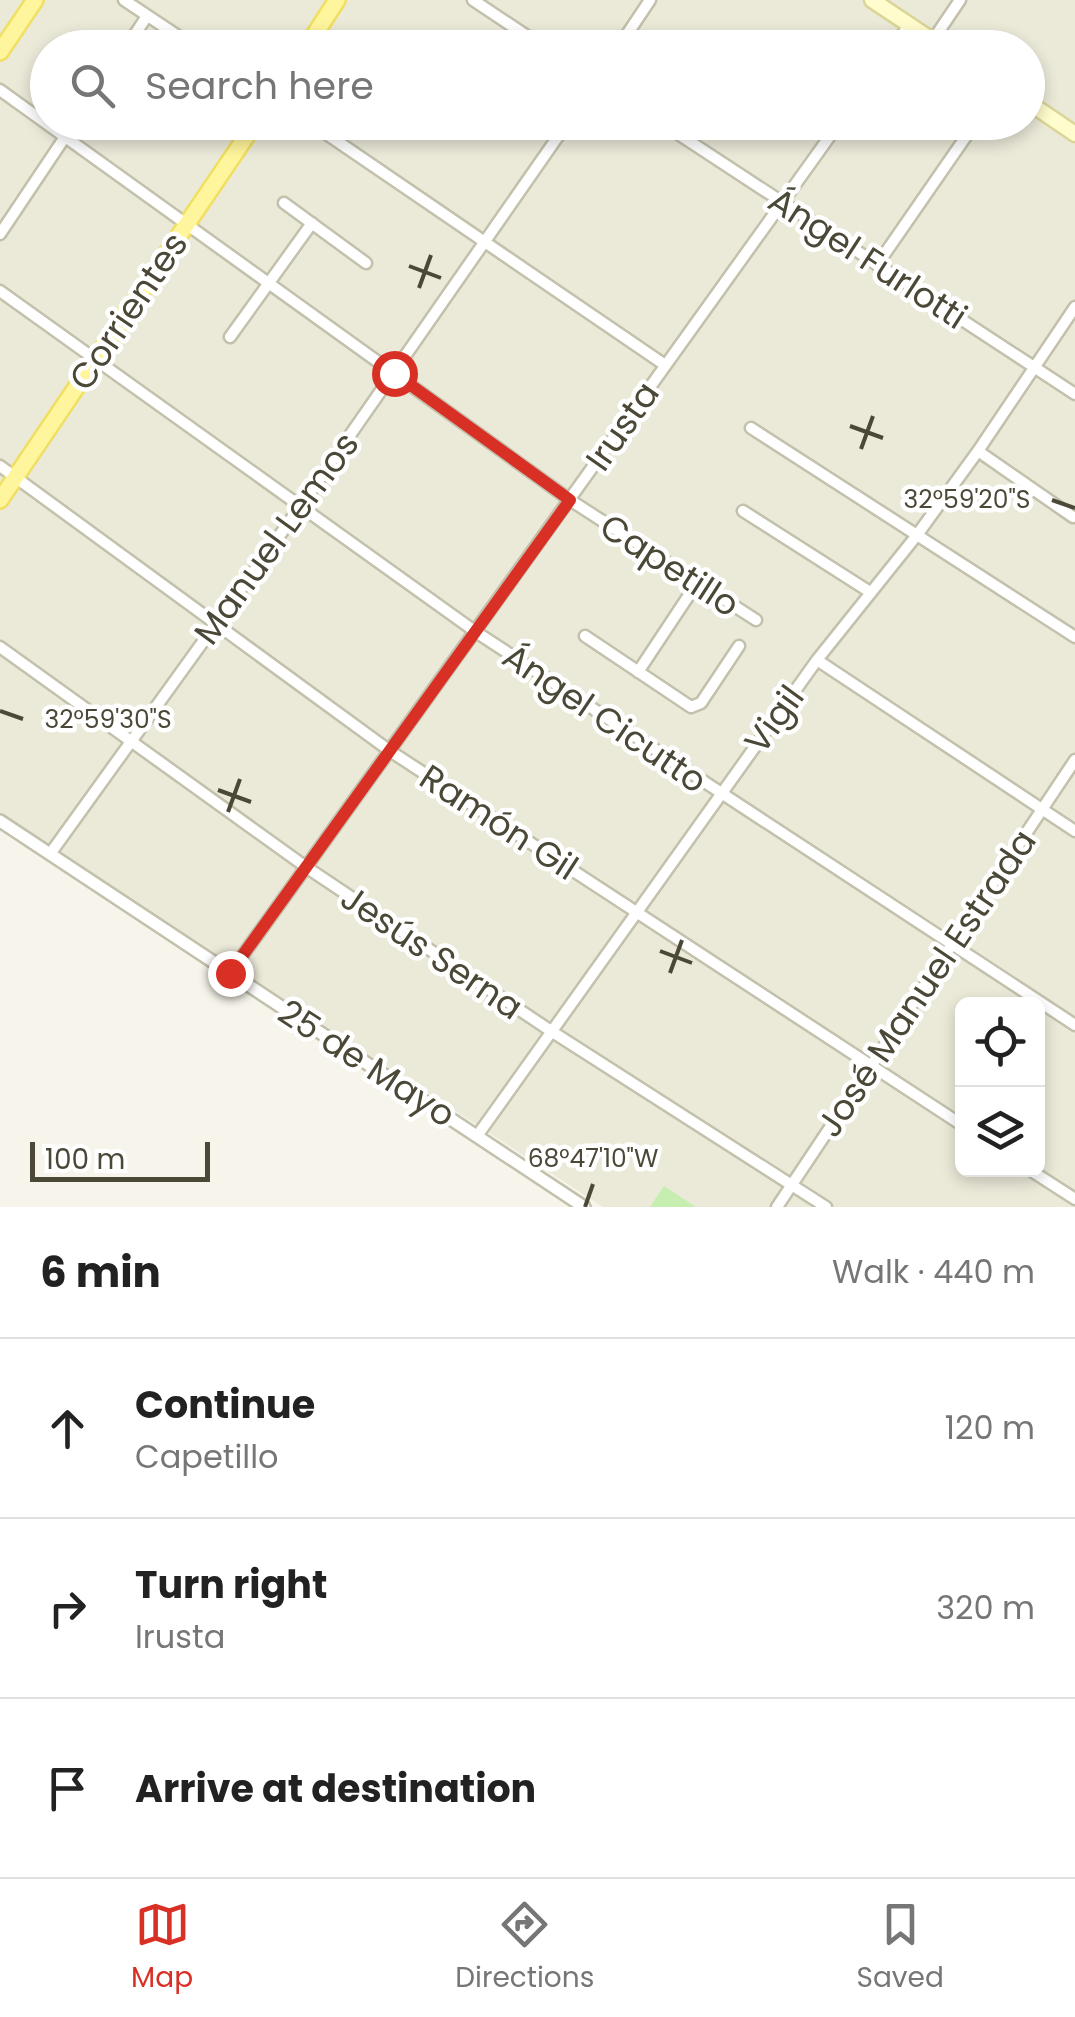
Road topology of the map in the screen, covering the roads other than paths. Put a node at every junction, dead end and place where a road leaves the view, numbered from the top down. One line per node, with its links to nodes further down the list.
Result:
1 (35, 0): 18 (main road)
2 (124, 0): 8 (street)
3 (337, 0): 12 (main road)
4 (473, 0): 13 (street)
5 (650, 0): 14 (street)
6 (872, 0): 9 (main road)
7 (960, 0): 17 (street)
8 (148, 16): 10 (street); 11 (street)
9 (910, 25): 15 (street); 16 (main road)
10 (138, 30)
11 (169, 30)
12 (318, 30)
13 (519, 30)
14 (630, 30)
15 (906, 30)
16 (917, 30)
17 (945, 30)
18 (0, 52)
19 (0, 90): 20 (street, Capetillo)
20 (30, 112)
21 (1045, 114): 22 (main road)
22 (1075, 134)
23 (63, 140): 35 (street)
24 (69, 140): 34 (street, Capetillo)
25 (244, 140): 34 (main road, Corrientes)
26 (337, 140): 36 (street)
27 (556, 140): 36 (street, Manuel Lemos)
28 (688, 140): 31 (street, Ángel Furlotti)
29 (827, 140): 31 (street, Irusta)
30 (964, 140): 38 (street)
31 (783, 202): 38 (street, Ángel Furlotti); 44 (street, Irusta)
32 (284, 203): 33 (street)
33 (312, 223): 37 (street); 39 (street)
34 (187, 224): 39 (street, Capetillo); 43 (main road, Corrientes)
35 (0, 234)
36 (487, 241): 44 (street); 46 (street, Manuel Lemos)
37 (366, 263)
38 (877, 265): 45 (street, Ángel Furlotti)
39 (270, 283): 42 (street); 46 (street, Capetillo)
40 (0, 291): 43 (street, Ángel Cicutto)
41 (1075, 307): 45 (street, Vigil)
42 (230, 338)
43 (96, 357): 51 (main road, Corrientes); 54 (street, Ángel Cicutto)
44 (666, 365): 53 (street, Irusta)
45 (1035, 368): 47 (street, Ángel Furlotti); 49 (street, Vigil)
46 (394, 373): 53 (street, Capetillo); 54 (street, Manuel Lemos)
47 (1075, 394)
48 (751, 428): 57 (street)
49 (978, 451): 56 (street); 57 (street, Vigil)
50 (0, 466): 51 (street, Ramón Gil)
51 (16, 476): 52 (main road, Corrientes); 61 (street, Ramón Gil)
52 (0, 500)
53 (570, 500): 58 (street, Capetillo); 62 (street, Irusta)
54 (300, 507): 61 (street, Manuel Lemos); 62 (street, Ángel Cicutto)
55 (743, 511): 59 (street)
56 (1074, 518)
57 (917, 535): 59 (street, Vigil); 64 (street)
58 (697, 583): 60 (street, Capetillo); 68 (street)
59 (870, 592): 67 (street, Vigil)
60 (756, 620)
61 (214, 625): 69 (street, Manuel Lemos); 70 (street, Ramón Gil)
62 (476, 632): 70 (street, Irusta); 72 (street, Ángel Cicutto)
63 (585, 636): 68 (street)
64 (1075, 637)
65 (740, 646): 68 (street)
66 (0, 647): 69 (street, Jesús Serna)
67 (816, 660): 72 (street, Vigil); 73 (street)
68 (638, 672)
69 (130, 742): 76 (street, Manuel Lemos); 77 (street, Jesús Serna)
70 (390, 750): 77 (street, Irusta); 78 (street, Ramón Gil)
71 (1075, 760): 73 (street, José Manuel Estrada)
72 (720, 794): 78 (street, Vigil); 79 (street, Ángel Cicutto)
73 (1042, 809): 75 (street); 79 (street, José Manuel Estrada)
74 (0, 821): 76 (street, 25 de Mayo)
75 (1075, 830)
76 (50, 854): 80 (street, 25 de Mayo)
77 (306, 867): 80 (street, Irusta); 82 (street, Jesús Serna)
78 (636, 912): 82 (street, Vigil); 83 (street, Ramón Gil)
79 (953, 945): 81 (street, Ángel Cicutto); 83 (street, José Manuel Estrada)
80 (230, 973): 85 (street, 25 de Mayo)
81 (1075, 1025)
82 (551, 1032): 85 (street, Vigil); 87 (street, Jesús Serna)
83 (873, 1066): 84 (street, Ramón Gil); 87 (street, José Manuel Estrada)
84 (955, 1120)
85 (478, 1136): 89 (street, 25 de Mayo)
86 (1041, 1177): 88 (street)
87 (792, 1185): 90 (street, José Manuel Estrada); 91 (street, Jesús Serna)
88 (1075, 1199)
89 (584, 1207)
90 (778, 1207)
91 (826, 1207)

